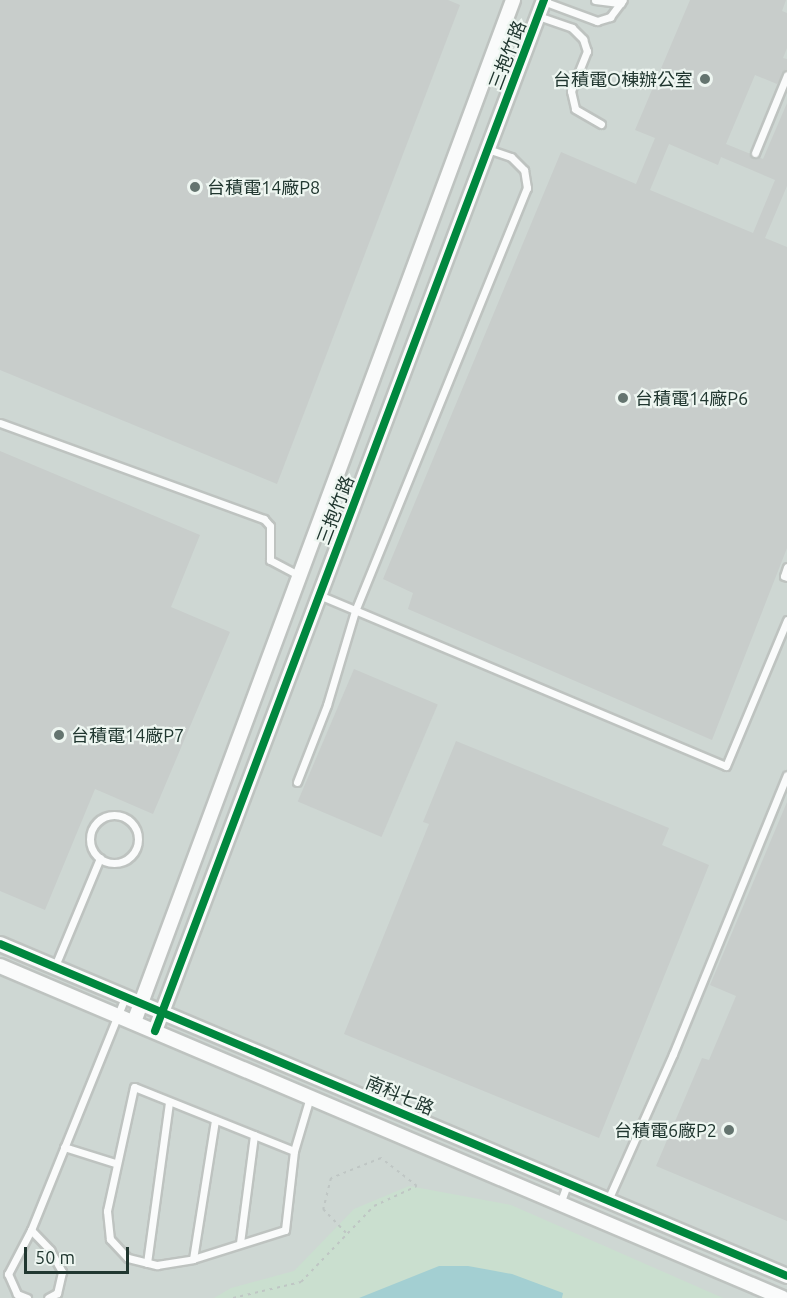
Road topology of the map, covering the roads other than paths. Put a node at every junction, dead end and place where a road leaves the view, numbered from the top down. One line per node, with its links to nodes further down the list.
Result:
1 (513, 0): 12 (street, 三抱竹路)
2 (544, 0): 4 (lane); 5 (street, 三抱竹路)
3 (595, 0): 4 (lane)
4 (622, 2)
5 (538, 16): 7 (lane); 8 (street, 三抱竹路)
6 (787, 75): 9 (lane)
7 (601, 124)
8 (488, 149): 14 (street, 三抱竹路); 15 (lane)
9 (755, 153)
10 (0, 423): 12 (lane)
11 (787, 567): 13 (lane)
12 (298, 575): 24 (street, 三抱竹路)
13 (787, 577)
14 (319, 595): 15 (lane); 25 (street, 三抱竹路)
15 (355, 611): 16 (lane); 18 (lane)
16 (787, 620)
17 (787, 775): 37 (lane)
18 (297, 782)
19 (100, 858): 19 (lane); 22 (lane)
20 (0, 944): 22 (street, 南科七路)
21 (0, 966): 26 (street, 南科七路)
22 (55, 966): 23 (street, 南科七路)
23 (125, 997): 24 (street, 南科七路); 26 (lane)
24 (142, 1004): 25 (street, 南科七路); 27 (street, 三抱竹路)
25 (162, 1013): 28 (street, 三抱竹路); 36 (street, 南科七路)
26 (117, 1015): 27 (street, 南科七路); 33 (lane)
27 (134, 1022): 28 (street, 南科七路)
28 (155, 1031): 29 (street, 南科七路)
29 (310, 1096): 34 (lane); 38 (street, 南科七路)
30 (170, 1102): 31 (lane); 35 (lane); 42 (lane)
31 (215, 1120): 32 (lane); 41 (lane)
32 (254, 1135): 34 (lane); 40 (lane)
33 (64, 1147): 35 (lane); 39 (lane)
34 (294, 1151): 40 (lane)
35 (115, 1163): 42 (lane)
36 (568, 1182): 37 (street, 南科七路); 38 (lane)
37 (608, 1200): 43 (street, 南科七路)
38 (561, 1201): 46 (street, 南科七路)
39 (31, 1230): 44 (lane); 45 (lane)
40 (240, 1243): 41 (lane)
41 (193, 1259): 42 (lane)
42 (147, 1263)
43 (787, 1276)
44 (27, 1298)
45 (48, 1298)
46 (783, 1298)

